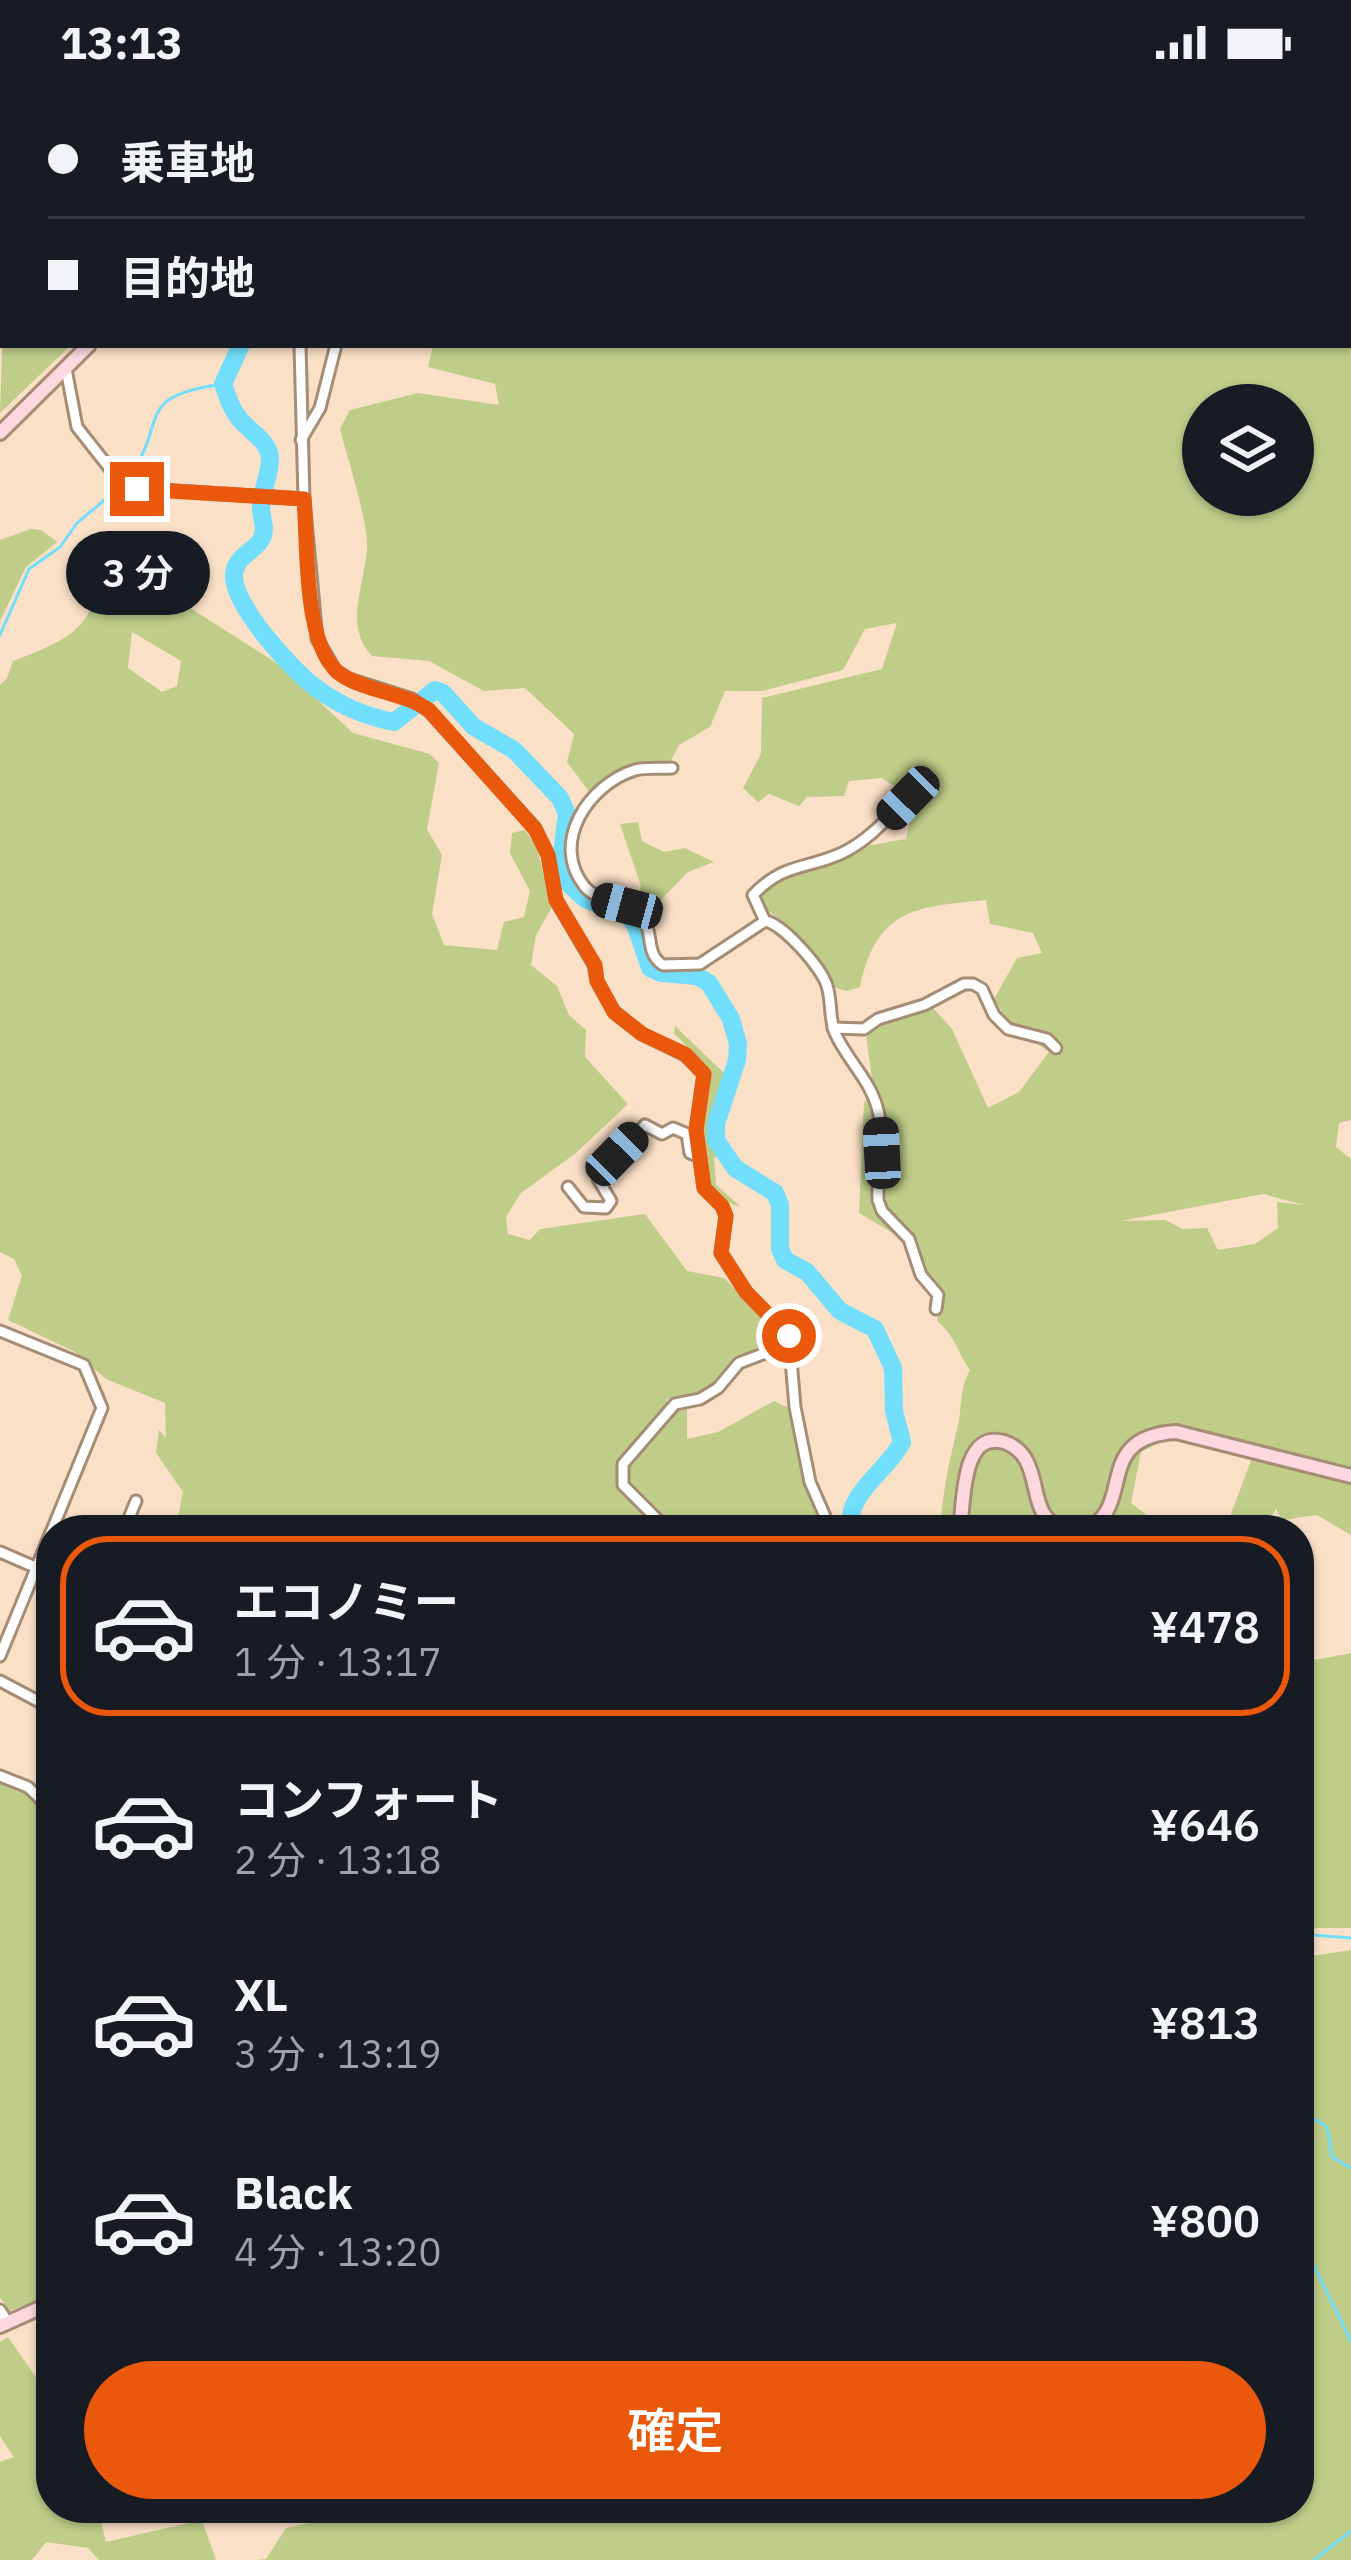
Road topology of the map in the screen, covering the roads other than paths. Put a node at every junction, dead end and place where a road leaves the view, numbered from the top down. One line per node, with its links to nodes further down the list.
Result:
1 (86, 348): 4 (street)
2 (300, 348): 6 (street)
3 (335, 348): 6 (street)
4 (66, 369): 5 (street); 7 (street)
5 (0, 433)
6 (301, 440): 7 (street)
7 (304, 499): 10 (street)
8 (672, 768): 11 (street)
9 (908, 798): 12 (street)
10 (548, 855): 11 (street); 15 (street)
11 (571, 856): 12 (street)
12 (765, 921): 13 (street)
13 (833, 1028): 14 (street); 17 (street)
14 (1056, 1048)
15 (700, 1157): 16 (street); 18 (street)
16 (568, 1187)
17 (936, 1309)
18 (782, 1327): 24 (street); 25 (street)
19 (0, 1330): 22 (street)
20 (1351, 1476): 28 (street)
21 (136, 1501): 23 (street)
22 (58, 1515)
23 (130, 1515)
24 (652, 1515)
25 (824, 1515)
26 (962, 1515): 27 (street)
27 (1043, 1515)
28 (1105, 1515)
29 (0, 1552): 30 (street)
30 (36, 1567)
31 (36, 1569): 32 (street)
32 (0, 1656)
33 (0, 1681): 34 (street)
34 (36, 1700)
35 (0, 1776): 36 (street)
36 (36, 1795)
37 (36, 2308): 38 (street)
38 (2, 2319)

